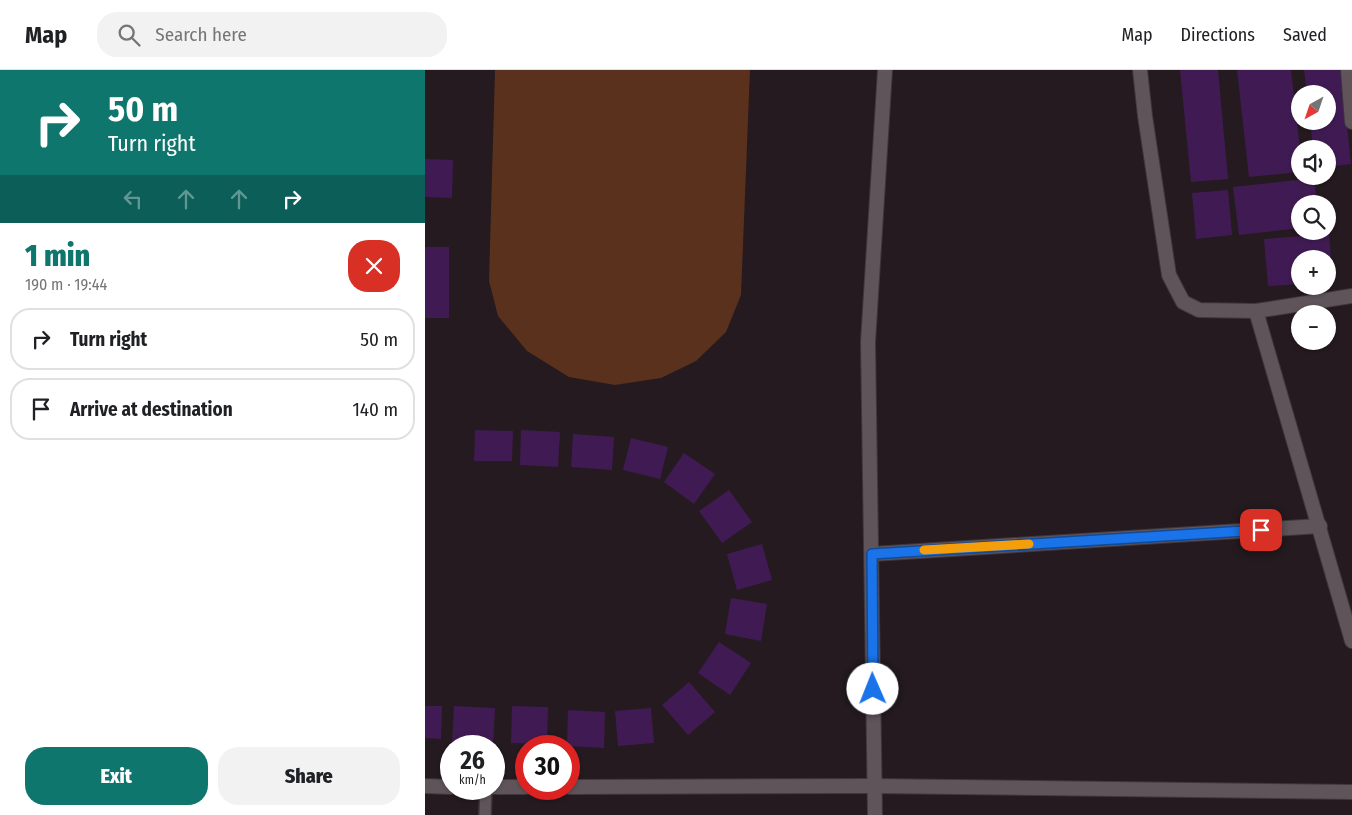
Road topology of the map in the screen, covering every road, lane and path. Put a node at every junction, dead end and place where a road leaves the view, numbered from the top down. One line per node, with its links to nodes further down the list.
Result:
1 (885, 70): 8 (street)
2 (1140, 70): 6 (street)
3 (1347, 70): 4 (street)
4 (1352, 122)
5 (1352, 296): 6 (street)
6 (1256, 311): 7 (street)
7 (1320, 526): 8 (street); 9 (street)
8 (872, 554): 11 (street)
9 (1351, 636)
10 (425, 786): 12 (street)
11 (874, 786): 13 (street); 14 (street); 17 (street)
12 (440, 787)
13 (580, 787)
14 (1352, 792)
15 (486, 800): 16 (lane)
16 (485, 815)
17 (875, 815)

